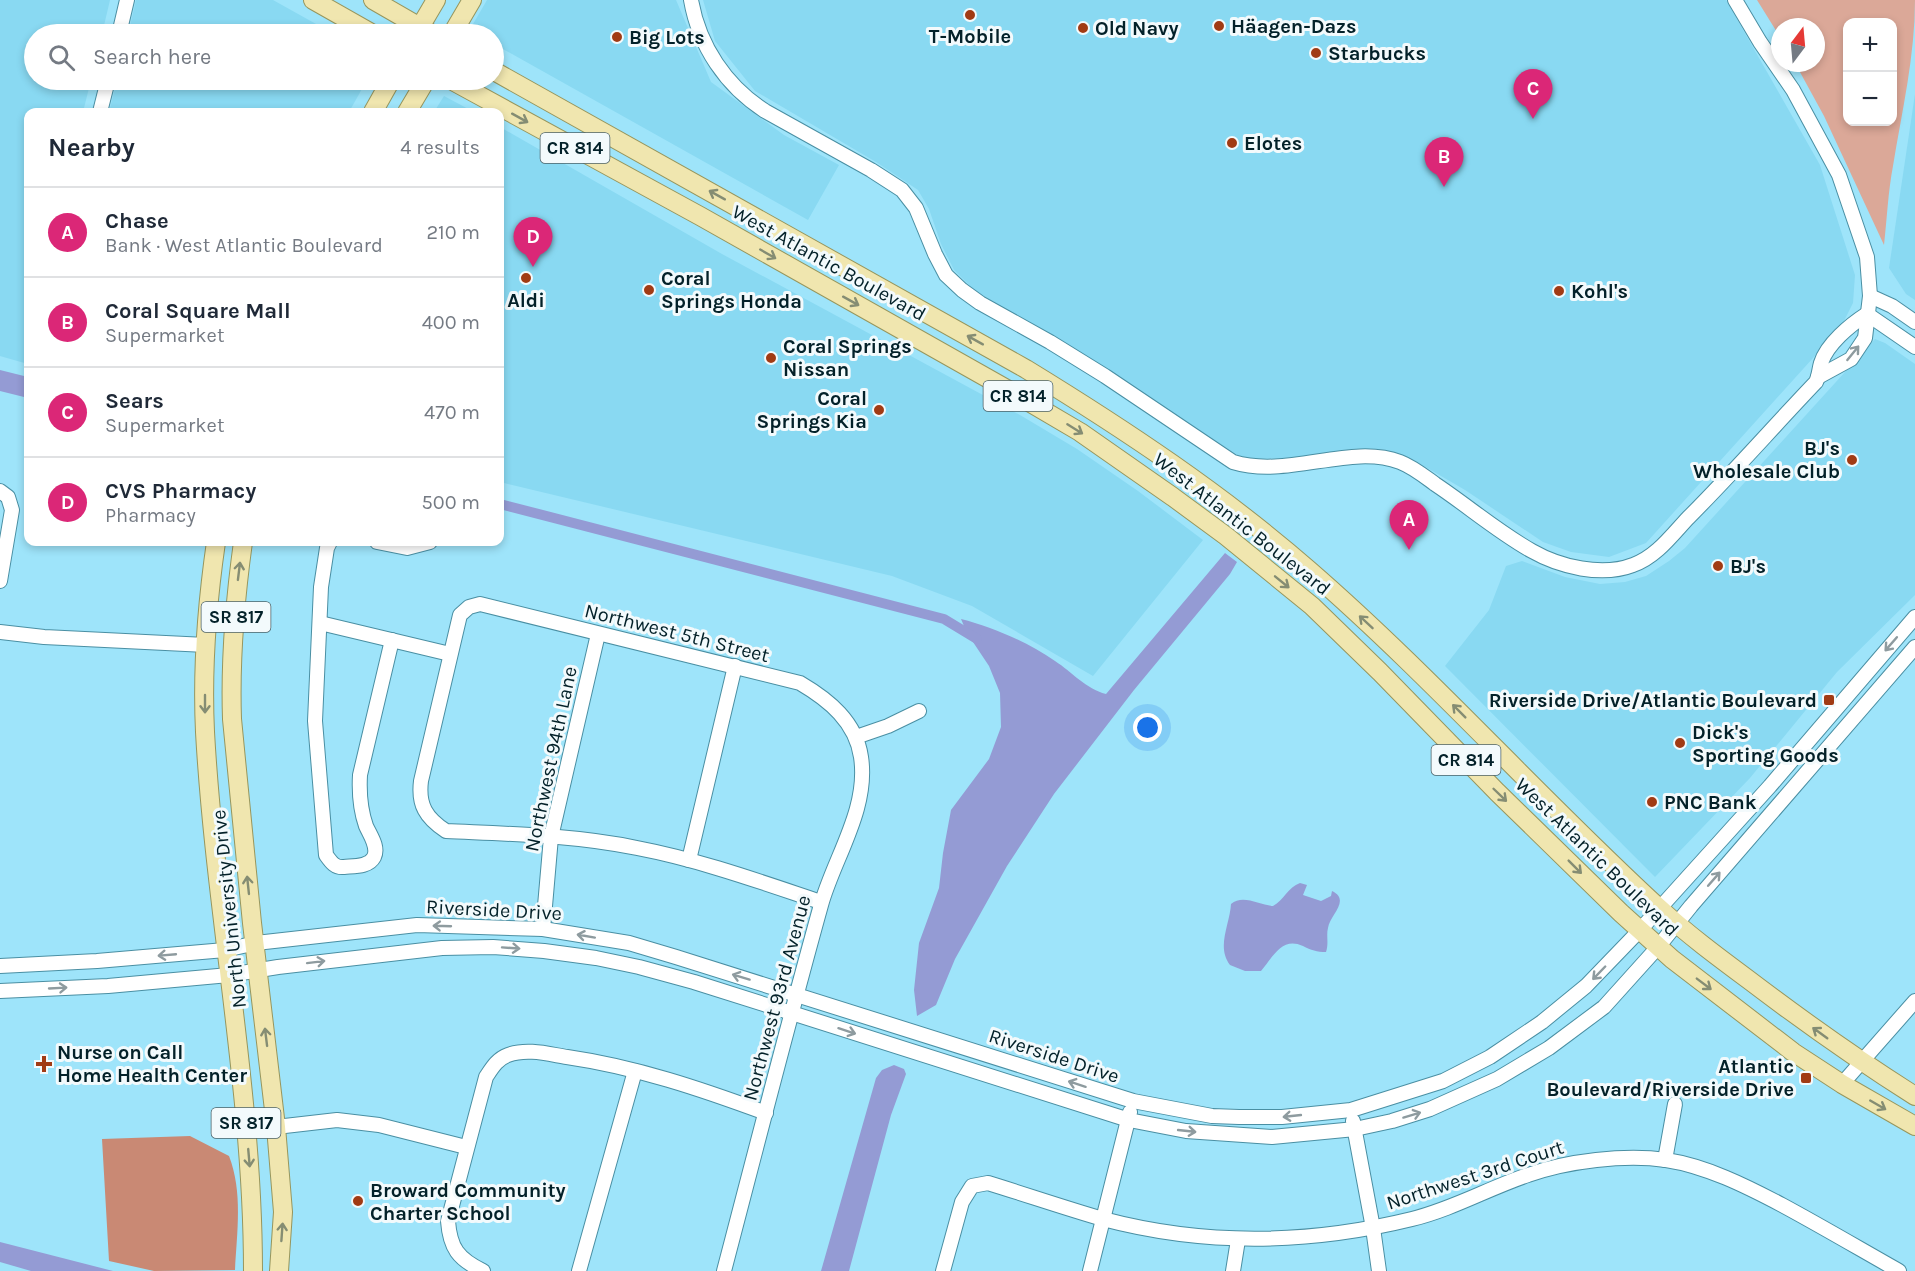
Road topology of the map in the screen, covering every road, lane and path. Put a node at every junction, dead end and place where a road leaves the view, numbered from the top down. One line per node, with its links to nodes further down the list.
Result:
1 (127, 0): 8 (street)
2 (313, 0): 9 (main road)
3 (373, 0): 10 (main road)
4 (436, 0): 11 (main road)
5 (472, 0): 12 (main road)
6 (691, 0): 27 (street)
7 (1736, 0): 23 (street)
8 (121, 24)
9 (355, 24)
10 (410, 24)
11 (426, 24)
12 (458, 24)
13 (504, 77): 50 (main road, West Atlantic Boulevard / CR 814, one-way to 13)
14 (106, 90): 18 (street)
15 (385, 90): 19 (main road)
16 (420, 90): 20 (main road)
17 (469, 90): 21 (main road, West Atlantic Boulevard / CR 814, one-way to 21)
18 (101, 108)
19 (375, 108)
20 (409, 108)
21 (502, 108)
22 (504, 109): 53 (main road, West Atlantic Boulevard / CR 814, one-way to 53)
23 (1870, 296): 24 (street); 25 (street)
24 (1867, 314): 26 (street); 27 (street); 27 (street, one-way to 24)
25 (1915, 322)
26 (1915, 347)
27 (1818, 377)
28 (4, 494): 34 (street)
29 (216, 546): 40 (main road, North University Drive / SR 817)
30 (242, 546): 44 (main road, North University Drive / SR 817, one-way to 30)
31 (328, 546): 36 (street)
32 (397, 546): 33 (street)
33 (415, 546)
34 (0, 581)
35 (1915, 617): 50 (street, Riverside Drive, one-way to 50)
36 (320, 623): 39 (street); 39 (street)
37 (0, 632): 40 (street)
38 (598, 634): 42 (street, Northwest 5th Street); 43 (street, Northwest 5th Street); 47 (street, Northwest 94th Lane)
39 (392, 640): 42 (street)
40 (206, 645): 44 (main road); 56 (main road, North University Drive / SR 817, one-way to 56)
41 (1915, 647): 51 (street, Riverside Drive, one-way to 41)
42 (450, 654): 47 (street)
43 (735, 666): 46 (street, Northwest 5th Street); 48 (street)
44 (231, 692): 54 (main road, North University Drive / SR 817, one-way to 44)
45 (919, 711): 46 (street)
46 (856, 737): 49 (street, Northwest 93rd Avenue)
47 (551, 837): 48 (street); 52 (street, Northwest 94th Lane)
48 (689, 860): 49 (street)
49 (821, 902): 61 (street, Northwest 93rd Avenue)
50 (1659, 909): 51 (main road, West Atlantic Boulevard / CR 814); 53 (street, Riverside Drive)
51 (1677, 924): 55 (street, Riverside Drive); 64 (main road, West Atlantic Boulevard / CR 814, one-way to 51)
52 (543, 929): 54 (street, Riverside Drive, one-way to 54); 61 (street, Riverside Drive, one-way to 52)
53 (1640, 930): 55 (main road, West Atlantic Boulevard / CR 814); 70 (street, Riverside Drive, one-way to 70)
54 (256, 943): 56 (street, Riverside Drive); 58 (main road, North University Drive / SR 817)
55 (1658, 947): 66 (main road, West Atlantic Boulevard / CR 814, one-way to 66); 75 (street, Riverside Drive, one-way to 55)
56 (225, 950): 57 (street, Riverside Drive, one-way to 57); 59 (main road, North University Drive / SR 817)
57 (0, 966)
58 (258, 970): 59 (street, Riverside Drive); 63 (street, Riverside Drive, one-way to 63); 74 (main road, North University Drive / SR 817, one-way to 58)
59 (229, 975): 60 (street, Riverside Drive, one-way to 59); 81 (main road, North University Drive / SR 817, one-way to 81)
60 (0, 991)
61 (797, 994): 63 (street, Northwest 93rd Avenue); 68 (street, Riverside Drive, one-way to 61)
62 (1915, 1002): 64 (street)
63 (791, 1013): 71 (street, Northwest 93rd Avenue); 72 (street, Riverside Drive, one-way to 72)
64 (1860, 1062): 66 (street); 67 (main road, West Atlantic Boulevard / CR 814)
65 (635, 1071): 71 (street); 76 (street); 84 (street)
66 (1842, 1084): 73 (main road, West Atlantic Boulevard / CR 814, one-way to 73)
67 (1915, 1096)
68 (1132, 1101): 70 (street, Riverside Drive, one-way to 68); 72 (street)
69 (1675, 1104): 77 (street)
70 (1351, 1110): 75 (street)
71 (766, 1113): 85 (street, Northwest 93rd Avenue)
72 (1129, 1120): 75 (street, Riverside Drive, one-way to 75); 78 (street)
73 (1915, 1126)
74 (276, 1127): 76 (street); 82 (main road, North University Drive / SR 817, one-way to 74)
75 (1355, 1129): 79 (street)
76 (466, 1147): 83 (street)
77 (1665, 1160): 79 (street, Northwest 3rd Court); 90 (street, Northwest 3rd Court)
78 (1104, 1219): 80 (street, Northwest 3rd Court); 86 (street, Northwest 3rd Court); 87 (street)
79 (1373, 1228): 80 (street, Northwest 3rd Court); 89 (street)
80 (1238, 1240): 88 (street)
81 (254, 1271)
82 (279, 1271)
83 (483, 1271)
84 (579, 1271)
85 (724, 1271)
86 (943, 1271)
87 (1090, 1271)
88 (1233, 1271)
89 (1379, 1271)
90 (1899, 1271)

